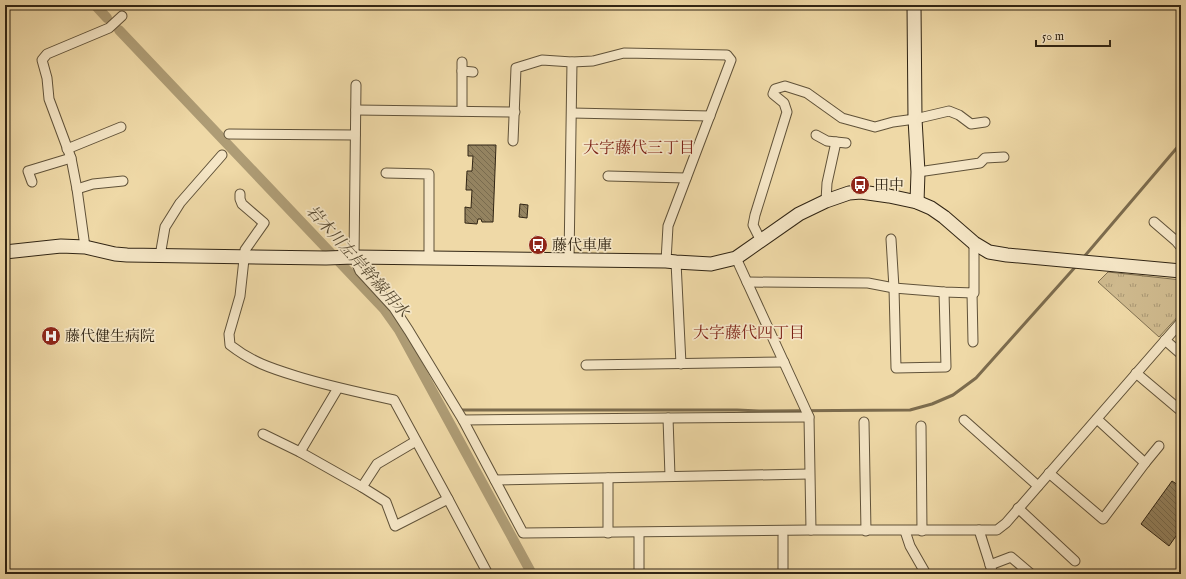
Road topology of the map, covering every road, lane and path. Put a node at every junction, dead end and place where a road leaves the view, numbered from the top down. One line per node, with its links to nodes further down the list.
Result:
1 (914, 5): 11 (street)
2 (122, 16): 20 (street)
3 (572, 62): 8 (street); 9 (street); 10 (street)
4 (473, 72): 7 (street)
5 (356, 86): 6 (street)
6 (356, 110): 7 (street); 15 (street)
7 (462, 111): 8 (street)
8 (515, 112): 17 (street)
9 (572, 113): 10 (street); 45 (street)
10 (710, 116): 26 (street)
11 (915, 119): 12 (street); 23 (street); 35 (street)
12 (985, 122)
13 (121, 127): 20 (street)
14 (229, 134): 15 (street)
15 (355, 134): 42 (street)
16 (816, 135): 18 (street)
17 (513, 141)
18 (836, 142): 19 (street); 31 (street)
19 (846, 143)
20 (69, 154): 28 (street); 29 (street)
21 (222, 154): 40 (street)
22 (1004, 157): 23 (street)
23 (918, 172): 32 (street)
24 (386, 173): 43 (street)
25 (608, 176): 26 (street)
26 (686, 178): 46 (street)
27 (123, 181): 29 (street)
28 (32, 182)
29 (78, 189): 37 (street)
30 (240, 194): 41 (street)
31 (826, 201): 32 (street); 35 (street)
32 (917, 202): 36 (street)
33 (1154, 222): 38 (street)
34 (891, 239): 49 (street)
35 (761, 241): 44 (street)
36 (974, 243): 47 (street); 51 (street)
37 (86, 247): 39 (street); 40 (street)
38 (1181, 247)
39 (5, 252)
40 (160, 256): 41 (street)
41 (244, 256): 42 (street); 60 (street)
42 (354, 257): 43 (street); 65 (street)
43 (429, 258): 45 (street)
44 (736, 258): 46 (street); 48 (street)
45 (570, 260): 46 (street)
46 (671, 262): 57 (street)
47 (1181, 271)
48 (747, 282): 49 (street); 56 (street)
49 (894, 288): 50 (street); 50 (street)
50 (944, 292): 51 (street)
51 (972, 293): 54 (street)
52 (1181, 322): 53 (street)
53 (1165, 340): 55 (street); 59 (street)
54 (974, 342)
55 (1181, 354)
56 (784, 362): 57 (street); 62 (street)
57 (681, 364): 58 (street)
58 (586, 365)
59 (1136, 373): 61 (street); 64 (street)
60 (338, 388): 70 (street); 72 (street)
61 (1181, 411)
62 (807, 412): 63 (street); 75 (street)
63 (668, 418): 65 (street); 76 (street)
64 (1097, 418): 73 (street); 74 (street)
65 (463, 420): 78 (street)
66 (964, 420): 80 (street)
67 (864, 422): 85 (street)
68 (921, 426): 87 (street)
69 (263, 434): 72 (street)
70 (416, 441): 79 (street); 81 (street)
71 (1159, 446): 73 (street)
72 (300, 452): 79 (street)
73 (1145, 464): 74 (street)
74 (1049, 473): 80 (street)
75 (809, 474): 76 (street); 83 (street)
76 (670, 476): 77 (street)
77 (608, 478): 78 (street); 89 (street)
78 (495, 480): 89 (street)
79 (362, 486): 81 (street)
80 (1038, 486): 82 (street)
81 (448, 499): 93 (street)
82 (1018, 508): 84 (street); 91 (street)
83 (811, 530): 85 (street); 88 (street)
84 (979, 530): 87 (street); 92 (street)
85 (866, 531): 86 (street)
86 (905, 531): 87 (street); 96 (street)
87 (922, 531)
88 (639, 532): 89 (street); 94 (street)
89 (608, 533)
90 (783, 536): 95 (street)
91 (1075, 561)
92 (992, 570): 97 (street)
93 (488, 574)
94 (639, 574)
95 (783, 574)
96 (926, 574)
97 (1031, 574)

